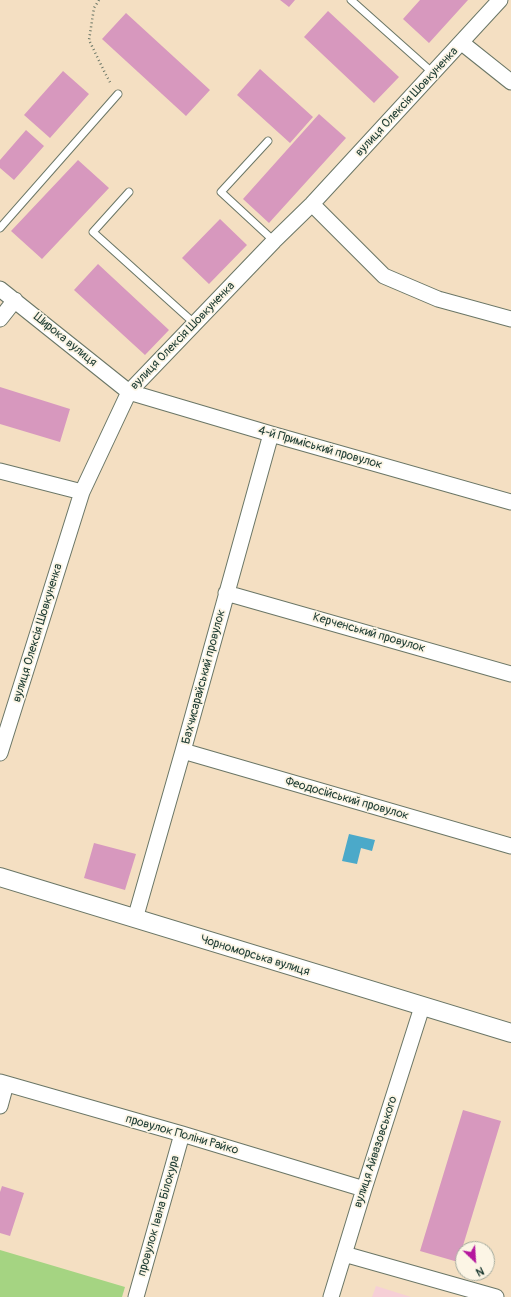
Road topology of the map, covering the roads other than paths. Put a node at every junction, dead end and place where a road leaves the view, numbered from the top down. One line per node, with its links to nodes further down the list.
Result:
1 (351, 0): 4 (lane)
2 (500, 0): 3 (street, вулиця Олексія Шовкуненка)
3 (462, 43): 4 (street, вулиця Олексія Шовкуненка); 5 (street)
4 (433, 74): 9 (street, вулиця Олексія Шовкуненка)
5 (511, 82)
6 (118, 94): 10 (lane)
7 (268, 141): 11 (lane)
8 (129, 192): 16 (lane)
9 (312, 204): 11 (street, вулиця Олексія Шовкуненка); 15 (street)
10 (0, 228)
11 (274, 241): 16 (street, вулиця Олексія Шовкуненка)
12 (0, 289): 13 (street, Широка вулиця)
13 (15, 300): 14 (street); 17 (street, Широка вулиця)
14 (0, 319)
15 (511, 319)
16 (194, 323): 17 (street, вулиця Олексія Шовкуненка)
17 (129, 392): 18 (street, 4-й Приміський провулок); 20 (street, вулиця Олексія Шовкуненка)
18 (271, 434): 21 (street, 4-й Приміський провулок); 22 (street, Бахчисарайський провулок)
19 (0, 471): 20 (street)
20 (82, 492): 25 (street, вулиця Олексія Шовкуненка)
21 (511, 502)
22 (226, 593): 23 (street, Керченський провулок); 24 (street, Бахчисарайський провулок)
23 (511, 674)
24 (183, 752): 26 (street, Феодосійський провулок); 28 (street, Бахчисарайський провулок)
25 (0, 753)
26 (511, 846)
27 (0, 877): 28 (street, Чорноморська вулиця)
28 (135, 919): 29 (street, Чорноморська вулиця)
29 (422, 1007): 30 (street, Чорноморська вулиця); 34 (street, вулиця Айвазовського)
30 (511, 1033)
31 (3, 1083): 32 (street); 33 (street, провулок Поліни Райко)
32 (0, 1106)
33 (182, 1134): 34 (street, провулок Поліни Райко); 36 (street, провулок Івана Білокура)
34 (364, 1189): 35 (street, вулиця Айвазовського)
35 (344, 1254): 37 (street, вулиця Айвазовського); 38 (street)
36 (136, 1297)
37 (331, 1297)
38 (496, 1297)

